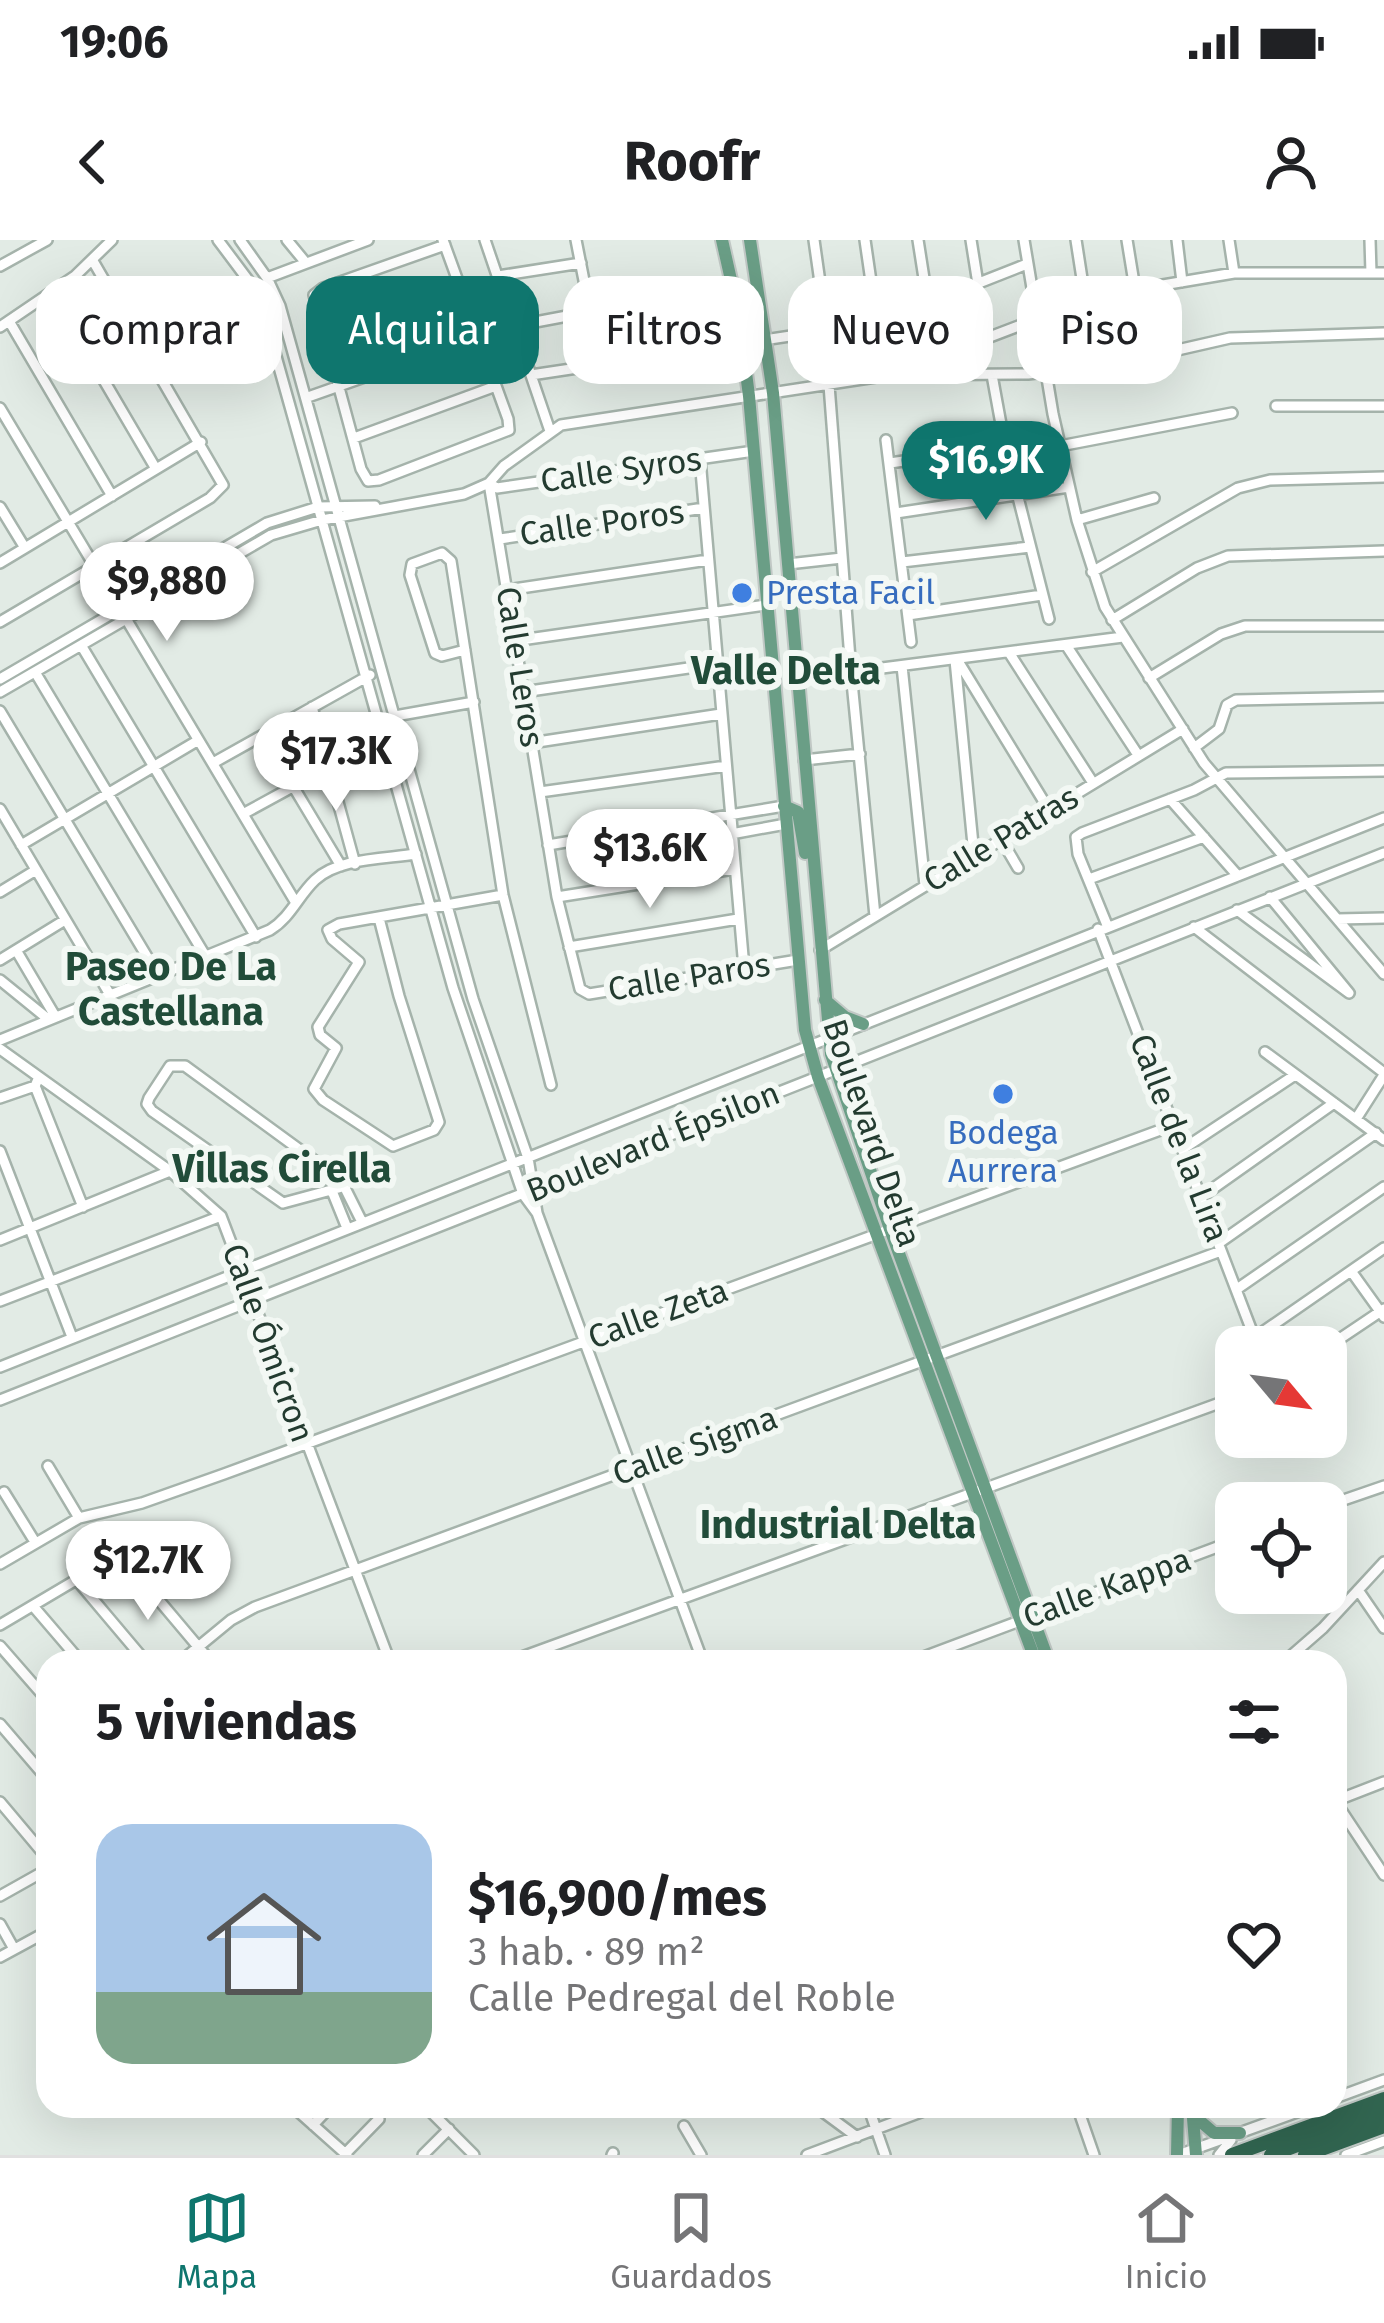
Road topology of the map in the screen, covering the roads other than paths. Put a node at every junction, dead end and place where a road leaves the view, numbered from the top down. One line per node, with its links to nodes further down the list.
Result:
1 (47, 240): 27 (street)
2 (112, 240): 23 (street)
3 (221, 240): 22 (street); 32 (street)
4 (240, 240): 22 (street)
5 (287, 240): 24 (street)
6 (368, 240): 24 (street)
7 (484, 240): 37 (street)
8 (577, 240): 25 (street)
9 (722, 240): 39 (main road, Boulevard Delta)
10 (750, 240): 56 (main road, Boulevard Delta)
11 (814, 240): 40 (street)
12 (866, 240): 41 (street)
13 (918, 240): 42 (street)
14 (971, 240): 43 (street)
15 (1024, 240): 26 (street)
16 (1076, 240): 45 (street)
17 (1127, 240): 46 (street)
18 (1177, 240): 47 (street)
19 (1229, 240): 28 (street)
20 (1370, 240): 29 (street)
21 (444, 243): 35 (street); 36 (street)
22 (249, 251): 33 (street)
23 (93, 261): 31 (street); 82 (street)
24 (306, 263): 34 (street)
25 (581, 263): 37 (street); 38 (street)
26 (1027, 264): 44 (street); 48 (street)
27 (0, 266)
28 (1234, 273): 29 (street); 49 (street)
29 (1371, 273): 30 (street)
30 (1384, 273)
31 (73, 276)
32 (246, 276)
33 (266, 276)
34 (272, 276)
35 (353, 276)
36 (456, 276)
37 (498, 276)
38 (583, 276)
39 (730, 276)
40 (819, 276)
41 (871, 276)
42 (924, 276)
43 (977, 276)
44 (1029, 276)
45 (1082, 276)
46 (1133, 276)
47 (1181, 276)
48 (993, 278)
49 (1182, 282)
50 (36, 303): 52 (street)
51 (282, 313): 71 (street)
52 (4, 324): 93 (street)
53 (1384, 333): 57 (street)
54 (788, 337): 56 (street)
55 (764, 340): 56 (street)
56 (767, 340): 72 (main road, Boulevard Delta)
57 (1182, 350)
58 (282, 365): 71 (street)
59 (282, 379): 89 (street)
60 (993, 380): 83 (street)
61 (106, 384): 88 (street)
62 (339, 384): 70 (street)
63 (351, 384): 70 (street)
64 (534, 384): 79 (street)
65 (747, 384): 73 (main road, Boulevard Delta)
66 (835, 384): 68 (street)
67 (1046, 384): 84 (street)
68 (829, 385): 72 (street); 108 (street)
69 (496, 386): 80 (street); 80 (street)
70 (340, 388): 71 (street); 80 (street)
71 (306, 392): 78 (street)
72 (773, 393): 73 (street); 112 (main road, Boulevard Delta)
73 (749, 396): 79 (street); 85 (main road, Boulevard Delta)
74 (1276, 406): 75 (street)
75 (1384, 406)
76 (0, 408): 103 (street)
77 (1232, 413): 84 (street)
78 (314, 420): 89 (street); 99 (street)
79 (550, 431): 91 (street)
80 (354, 438)
81 (886, 440): 87 (street)
82 (201, 442): 88 (street); 113 (street)
83 (1005, 446): 87 (street); 94 (street)
84 (1060, 446): 92 (street)
85 (754, 452): 86 (street, Calle Syros); 117 (main road, Boulevard Delta)
86 (700, 459): 91 (street, Calle Syros); 98 (street)
87 (890, 463): 100 (street)
88 (156, 469): 93 (street)
89 (309, 474): 97 (street)
90 (1384, 477): 114 (street)
91 (489, 483): 99 (street); 104 (street, Calle Leros)
92 (1069, 487): 94 (street); 102 (street)
93 (112, 496): 103 (street)
94 (1018, 496): 100 (street); 105 (street)
95 (1154, 498): 102 (street)
96 (0, 507): 106 (street)
97 (318, 507): 99 (street); 101 (street); 119 (street)
98 (704, 508): 104 (street, Calle Poros); 109 (street)
99 (335, 511): 101 (street); 135 (street)
100 (896, 513): 110 (street)
101 (322, 520): 119 (street); 138 (street)
102 (1077, 520): 114 (street)
103 (68, 522): 106 (street); 113 (street)
104 (500, 538): 115 (street, Calle Leros)
105 (1030, 547): 110 (street); 116 (street)
106 (25, 548): 111 (street)
107 (1384, 551): 122 (street)
108 (842, 558): 112 (street); 137 (street)
109 (708, 560): 115 (street); 118 (street)
110 (902, 562): 120 (street)
111 (0, 563)
112 (788, 564): 155 (main road, Boulevard Delta)
113 (94, 566): 119 (street); 123 (street)
114 (1091, 572): 122 (street)
115 (507, 590): 126 (street, Calle Leros)
116 (1042, 595): 120 (street); 121 (street)
117 (766, 605): 118 (street); 167 (main road, Boulevard Delta)
118 (712, 610): 126 (street); 133 (street)
119 (123, 613): 128 (street); 140 (street); 150 (street)
120 (908, 615): 127 (street)
121 (1049, 619)
122 (1112, 620): 125 (street)
123 (0, 622)
124 (1384, 626): 139 (street)
125 (1123, 637): 129 (street); 139 (street)
126 (514, 641): 142 (street, Calle Leros)
127 (911, 642)
128 (82, 645): 136 (street); 157 (street)
129 (1066, 645): 131 (street); 154 (street)
130 (465, 650): 130 (street); 144 (street)
131 (1010, 654): 132 (street); 162 (street)
132 (956, 660): 134 (street); 169 (street); 183 (street)
133 (716, 664): 142 (street); 147 (street)
134 (902, 666): 137 (street); 194 (street)
135 (380, 670): 138 (street); 148 (street)
136 (35, 672): 141 (street); 165 (street)
137 (851, 673): 153 (street)
138 (366, 676): 145 (street); 182 (street)
139 (1149, 678): 149 (street)
140 (0, 680)
141 (0, 692)
142 (523, 692): 151 (street, Calle Leros)
143 (1384, 698): 152 (street)
144 (474, 702): 148 (street); 196 (street)
145 (312, 707): 156 (street); 158 (street)
146 (0, 711): 173 (street)
147 (721, 714): 151 (street); 159 (street)
148 (395, 716): 200 (street)
149 (1183, 729): 152 (street); 154 (street, Calle Patras)
150 (197, 740): 156 (street); 157 (street)
151 (531, 743): 164 (street, Calle Leros)
152 (1194, 748): 161 (street)
153 (860, 754): 155 (street); 203 (street)
154 (1138, 755): 162 (street, Calle Patras)
155 (805, 760): 191 (main road, Boulevard Delta)
156 (212, 763): 170 (street)
157 (155, 766): 165 (street); 211 (street)
158 (329, 766): 163 (street); 185 (street)
159 (726, 766): 164 (street); 171 (street)
160 (1384, 772): 161 (street)
161 (1216, 777): 166 (street); 184 (street)
162 (1093, 783): 169 (street, Calle Patras)
163 (293, 786): 170 (street); 186 (street)
164 (540, 792): 179 (street, Calle Leros)
165 (110, 794): 173 (street); 215 (street)
166 (1170, 799): 177 (street); 192 (street, Calle de la Lira)
167 (784, 806): 171 (street); 175 (main road, Boulevard Delta); 191 (main road)
168 (0, 809): 174 (street)
169 (1049, 810): 178 (street, Calle Patras)
170 (243, 814): 199 (street)
171 (730, 814): 176 (street); 179 (street)
172 (1384, 818): 184 (street, Boulevard Épsilon)
173 (66, 820): 180 (street); 221 (street)
174 (4, 823): 180 (street)
175 (786, 824): 176 (street); 217 (main road, Boulevard Delta)
176 (731, 834): 187 (street)
177 (1204, 837): 190 (street); 192 (street)
178 (1001, 839): 183 (street, Calle Patras); 188 (street)
179 (548, 844): 197 (street, Calle Leros)
180 (21, 845): 189 (street)
181 (1384, 853): 193 (street, Boulevard Épsilon)
182 (416, 854): 185 (street); 201 (street)
183 (974, 855): 194 (street, Calle Patras)
184 (1284, 856): 190 (street, Boulevard Épsilon); 193 (street)
185 (355, 864): 186 (street)
186 (341, 866): 199 (street)
187 (734, 868): 197 (street); 206 (street)
188 (1018, 868)
189 (36, 870): 195 (street); 208 (street)
190 (1238, 875): 209 (street, Boulevard Épsilon)
191 (813, 877): 214 (main road, Boulevard Delta)
192 (1089, 879): 209 (street, Calle de la Lira)
193 (1306, 882): 198 (street, Boulevard Épsilon); 207 (street)
194 (925, 885): 203 (street, Calle Patras)
195 (0, 892)
196 (503, 895): 200 (street); 238 (street)
197 (557, 897): 212 (street, Calle Leros)
198 (1270, 897): 202 (street, Boulevard Épsilon); 202 (street)
199 (296, 904): 211 (street)
200 (447, 904): 201 (street); 246 (street)
201 (431, 907): 204 (street); 247 (street)
202 (1237, 910): 210 (street, Boulevard Épsilon)
203 (875, 916): 214 (street, Calle Patras)
204 (379, 918): 204 (street)
205 (1384, 918): 207 (street)
206 (738, 919): 212 (street); 219 (street)
207 (1337, 919): 220 (street)
208 (65, 920): 213 (street); 224 (street)
209 (1102, 927): 218 (street, Calle de la Lira); 227 (street, Boulevard Épsilon)
210 (1194, 927): 218 (street, Boulevard Épsilon); 234 (street)
211 (256, 937): 215 (street)
212 (568, 947): 223 (street, Calle Leros)
213 (16, 950): 216 (street); 226 (street)
214 (820, 950): 225 (main road, Boulevard Delta)
215 (206, 957): 221 (street)
216 (0, 960)
217 (798, 960): 219 (street, Calle Paros); 230 (main road, Boulevard Delta)
218 (1111, 960): 233 (street, Boulevard Épsilon); 242 (street, Calle de la Lira)
219 (744, 968): 223 (street, Calle Paros)
220 (1384, 974)
221 (158, 975): 224 (street)
222 (0, 980): 226 (street)
223 (581, 991)
224 (109, 993): 226 (street)
225 (825, 1000): 227 (main road); 228 (main road, Boulevard Delta)
226 (52, 1017): 229 (street)
227 (863, 1024): 228 (street, Boulevard Épsilon)
228 (828, 1036): 230 (street, Boulevard Épsilon); 233 (main road, Boulevard Delta)
229 (0, 1040)
230 (808, 1044): 236 (main road, Boulevard Delta); 246 (street, Boulevard Épsilon)
231 (0, 1049): 237 (street, Calle Ómicron)
232 (1264, 1052): 235 (street)
233 (835, 1070): 236 (street, Boulevard Épsilon); 261 (main road, Boulevard Delta)
234 (1384, 1074): 241 (street)
235 (1295, 1075): 240 (street); 244 (street)
236 (818, 1077): 251 (street, Boulevard Épsilon); 261 (main road, Boulevard Delta)
237 (37, 1081): 239 (street); 248 (street, Calle Ómicron); 255 (street)
238 (551, 1085)
239 (0, 1098)
240 (1334, 1102): 241 (street); 254 (street)
241 (1356, 1119): 243 (street)
242 (1174, 1124): 244 (street, Calle de la Lira); 261 (street, Calle Zeta)
243 (1380, 1137): 263 (street, Calle Sigma)
244 (1183, 1149): 254 (street, Calle de la Lira)
245 (0, 1151): 259 (street)
246 (528, 1158): 247 (street, Boulevard Épsilon); 251 (street)
247 (513, 1164): 253 (street); 258 (street, Boulevard Épsilon)
248 (170, 1171): 255 (street); 257 (street, Calle Ómicron)
249 (346, 1186): 252 (street); 252 (street); 258 (street)
250 (1384, 1187): 268 (street)
251 (536, 1189): 253 (street, Boulevard Épsilon); 256 (street)
252 (332, 1191): 260 (street)
253 (523, 1195): 256 (street); 269 (street, Boulevard Épsilon)
254 (1201, 1197): 263 (street, Calle de la Lira)
255 (83, 1207): 259 (street)
256 (537, 1213): 276 (street)
257 (220, 1216): 265 (street, Calle Ómicron); 267 (street)
258 (362, 1222): 260 (street, Boulevard Épsilon)
259 (30, 1228): 262 (street); 267 (street)
260 (346, 1228): 265 (street, Boulevard Épsilon)
261 (883, 1231): 276 (street, Calle Zeta); 277 (main road, Boulevard Delta)
262 (0, 1240)
263 (1220, 1247): 268 (street, Calle de la Lira); 277 (street, Calle Sigma)
264 (1384, 1248): 266 (street)
265 (239, 1269): 269 (street, Calle Ómicron); 275 (street, Boulevard Épsilon)
266 (1351, 1271): 271 (street); 273 (street)
267 (50, 1281): 270 (street); 275 (street)
268 (1237, 1289): 272 (street, Calle de la Lira)
269 (254, 1300): 279 (street, Boulevard Épsilon); 281 (street, Calle Ómicron)
270 (0, 1301)
271 (1383, 1312): 274 (street)
272 (1250, 1326)
273 (1277, 1326)
274 (1347, 1335)
275 (72, 1337): 278 (street, Boulevard Épsilon)
276 (584, 1342): 281 (street, Calle Zeta); 283 (street)
277 (931, 1360): 283 (street, Calle Sigma); 285 (main road, Boulevard Delta)
278 (0, 1367)
279 (0, 1400)
280 (1215, 1404): 285 (street)
281 (305, 1444): 288 (street, Calle Zeta); 295 (street, Calle Ómicron)
282 (48, 1466): 288 (street)
283 (632, 1469): 295 (street, Calle Sigma); 298 (street)
284 (1384, 1486): 287 (street)
285 (978, 1489): 298 (street); 300 (main road, Boulevard Delta)
286 (4, 1492): 290 (street)
287 (1347, 1499)
288 (79, 1518): 290 (street, Calle Zeta)
289 (162, 1529): 292 (street)
290 (35, 1542): 294 (street, Calle Zeta)
291 (1215, 1548): 300 (street, Calle Kappa)
292 (120, 1554): 296 (street); 304 (street)
293 (1384, 1562): 297 (street)
294 (0, 1564)
295 (355, 1571): 304 (street, Calle Sigma); 309 (street, Calle Ómicron)
296 (76, 1579): 299 (street); 306 (street)
297 (1358, 1590): 302 (street); 315 (street)
298 (679, 1598): 310 (street); 311 (street)
299 (33, 1606): 301 (street); 305 (street)
300 (1026, 1618): 312 (street, Calle Kappa); 313 (main road, Boulevard Delta); 314 (main road, Boulevard Delta)
301 (0, 1625)
302 (1384, 1628)
303 (0, 1646): 316 (street)
304 (198, 1647): 307 (street, Calle Sigma); 308 (street)
305 (71, 1650)
306 (136, 1650)
307 (194, 1650)
308 (201, 1650)
309 (386, 1650)
310 (540, 1650)
311 (698, 1650)
312 (942, 1650)
313 (1033, 1650)
314 (1043, 1650)
315 (1297, 1650)
316 (36, 1687)
317 (0, 1724): 318 (street)
318 (36, 1766)
319 (1384, 1782): 320 (street)
320 (1347, 1796)
321 (0, 1802): 323 (street)
322 (1347, 1819): 324 (street)
323 (36, 1845)
324 (1384, 1875)
325 (36, 1876): 326 (street)
326 (0, 1896)
327 (0, 1924): 329 (street)
328 (36, 1937): 329 (street)
329 (14, 1949): 330 (street)
330 (0, 1957)
331 (1384, 2080): 332 (street)
332 (1347, 2094)
333 (1384, 2099): 335 (highway)
334 (1384, 2112): 368 (highway)
335 (1347, 2113)
336 (305, 2118): 349 (street)
337 (320, 2118): 349 (street)
338 (380, 2118): 358 (street)
339 (438, 2118): 352 (street)
340 (831, 2118): 355 (street)
341 (872, 2118): 353 (street)
342 (905, 2118): 353 (street)
343 (1081, 2118): 364 (street)
344 (1178, 2118): 365 (main road)
345 (1193, 2118): 357 (main road)
346 (1199, 2118): 354 (main road)
347 (1274, 2118): 354 (street)
348 (1332, 2118): 367 (highway)
349 (313, 2125): 358 (street)
350 (684, 2126): 361 (street)
351 (1384, 2126): 369 (highway)
352 (449, 2129): 359 (street); 360 (street)
353 (876, 2129): 355 (street); 363 (street)
354 (1240, 2133): 357 (street); 366 (street)
355 (857, 2137): 362 (street)
356 (1384, 2141): 370 (street)
357 (1195, 2152): 365 (street)
358 (346, 2154)
359 (423, 2155)
360 (474, 2155)
361 (701, 2155)
362 (807, 2155)
363 (885, 2155)
364 (1094, 2155)
365 (1178, 2155)
366 (1219, 2155)
367 (1232, 2155)
368 (1271, 2155)
369 (1305, 2155)
370 (1346, 2155)

